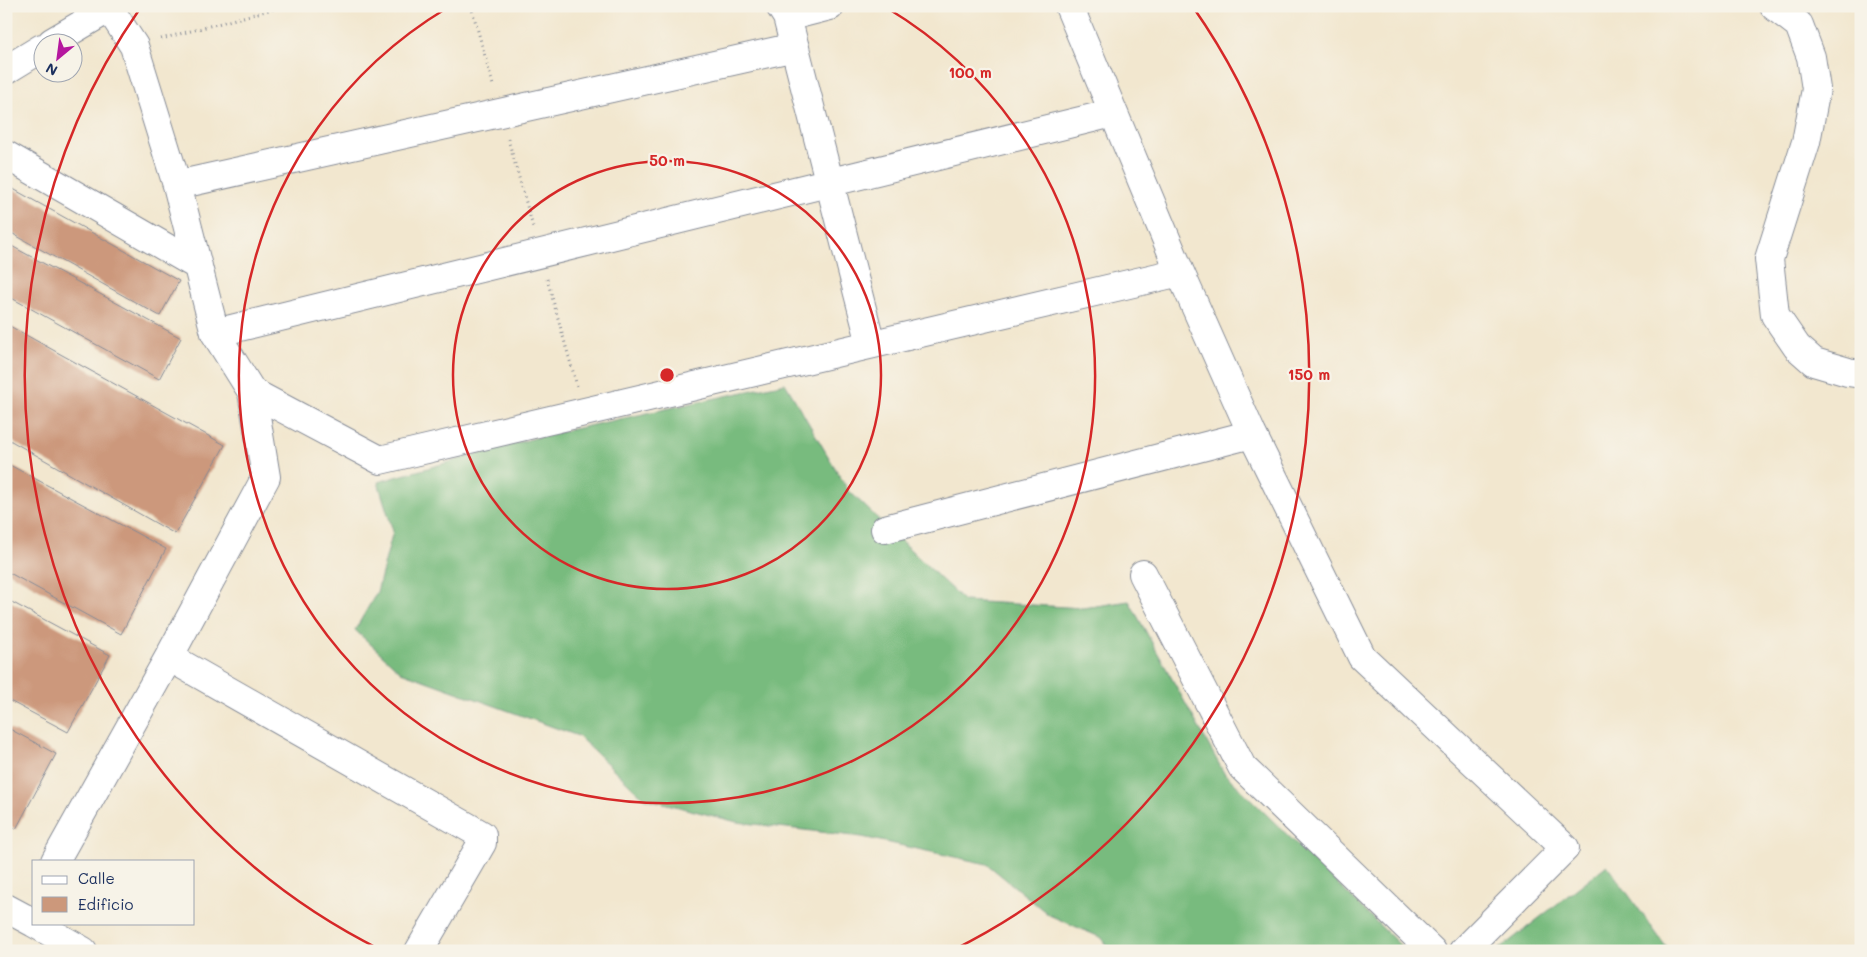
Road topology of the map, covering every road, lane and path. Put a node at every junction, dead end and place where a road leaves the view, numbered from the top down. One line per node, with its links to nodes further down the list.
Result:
1 (284, 6): 9 (path)
2 (471, 6): 13 (path)
3 (830, 6): 7 (main road)
4 (1069, 6): 14 (main road)
5 (1774, 6): 23 (main road)
6 (111, 7): 8 (main road); 9 (main road)
7 (784, 12): 10 (main road)
8 (69, 32)
9 (134, 46): 17 (main road)
10 (795, 48): 13 (main road); 16 (main road)
11 (32, 54): 12 (main road)
12 (6, 70)
13 (501, 113): 17 (main road); 18 (path)
14 (1113, 113): 16 (main road); 20 (main road)
15 (6, 155): 19 (main road)
16 (830, 183): 18 (main road); 22 (main road)
17 (177, 185): 19 (main road)
18 (540, 254): 21 (main road); 25 (path)
19 (198, 266): 21 (main road)
20 (1180, 272): 22 (main road); 26 (main road)
21 (215, 333): 24 (main road)
22 (871, 344): 25 (main road)
23 (1861, 374)
24 (252, 392): 25 (main road); 29 (main road)
25 (584, 411)
26 (1252, 434): 27 (main road); 35 (main road)
27 (885, 529)
28 (1143, 574): 34 (main road)
29 (169, 657): 30 (main road); 33 (main road)
30 (56, 860)
31 (41, 924): 32 (main road)
32 (83, 951)
33 (419, 951)
34 (1432, 951)
35 (1463, 951)

